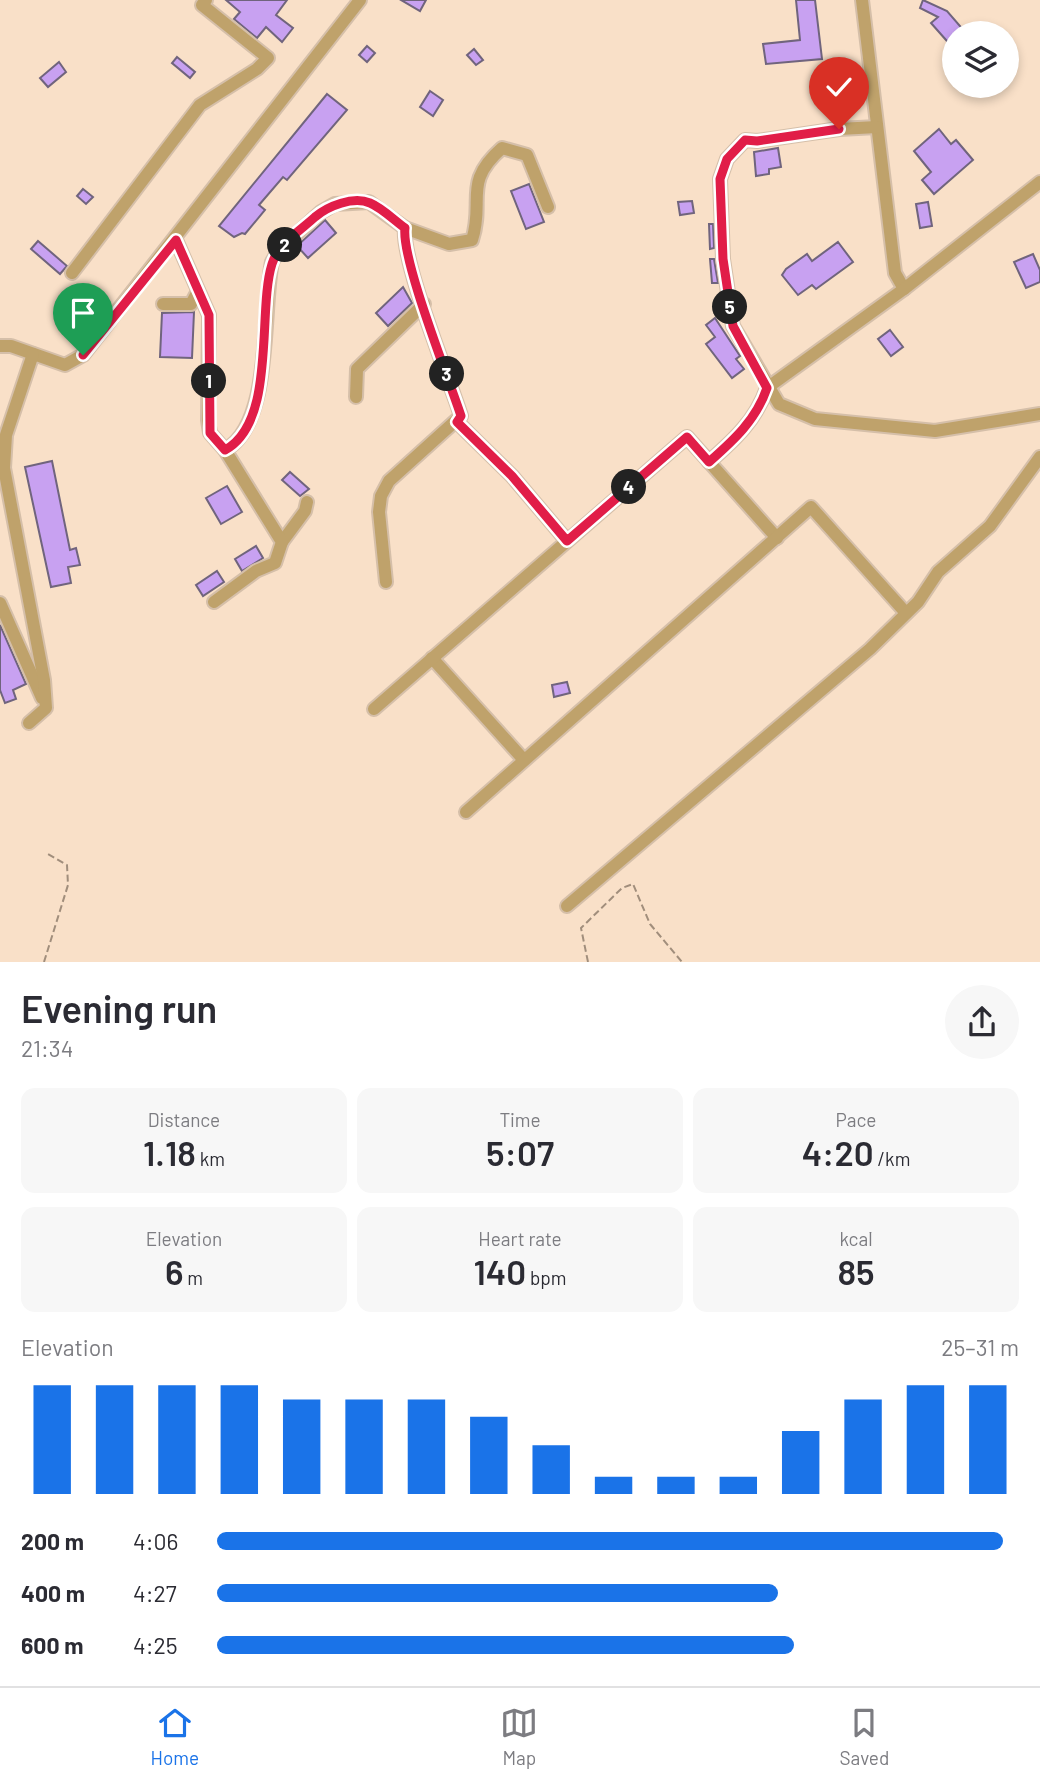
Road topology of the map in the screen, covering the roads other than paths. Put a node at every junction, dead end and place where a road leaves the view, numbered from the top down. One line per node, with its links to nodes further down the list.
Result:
1 (206, 0): 9 (lane)
2 (360, 0): 8 (lane)
3 (862, 0): 4 (lane)
4 (877, 128): 10 (lane); 16 (lane)
5 (1040, 182): 10 (lane)
6 (548, 207): 7 (lane)
7 (405, 228): 12 (lane); 20 (lane)
8 (176, 240): 11 (lane); 15 (lane)
9 (72, 273)
10 (904, 289): 16 (lane)
11 (198, 291): 13 (lane); 20 (lane)
12 (424, 303): 17 (lane); 19 (lane)
13 (163, 304)
14 (0, 346): 15 (lane)
15 (33, 354): 32 (lane)
16 (767, 388): 18 (lane); 22 (lane)
17 (355, 397)
18 (1040, 414)
19 (457, 422): 25 (lane); 27 (lane)
20 (225, 450): 26 (lane)
21 (1040, 457): 30 (lane)
22 (709, 462): 24 (lane); 25 (lane)
23 (307, 502): 26 (lane)
24 (777, 538): 30 (lane); 35 (lane)
25 (567, 541): 31 (lane)
26 (282, 542): 28 (lane)
27 (386, 582)
28 (214, 602)
29 (0, 603): 32 (lane)
30 (906, 613): 37 (lane)
31 (432, 658): 33 (lane); 35 (lane)
32 (46, 708): 34 (lane)
33 (374, 709)
34 (29, 723)
35 (524, 760): 36 (lane)
36 (466, 812)
37 (567, 906)

